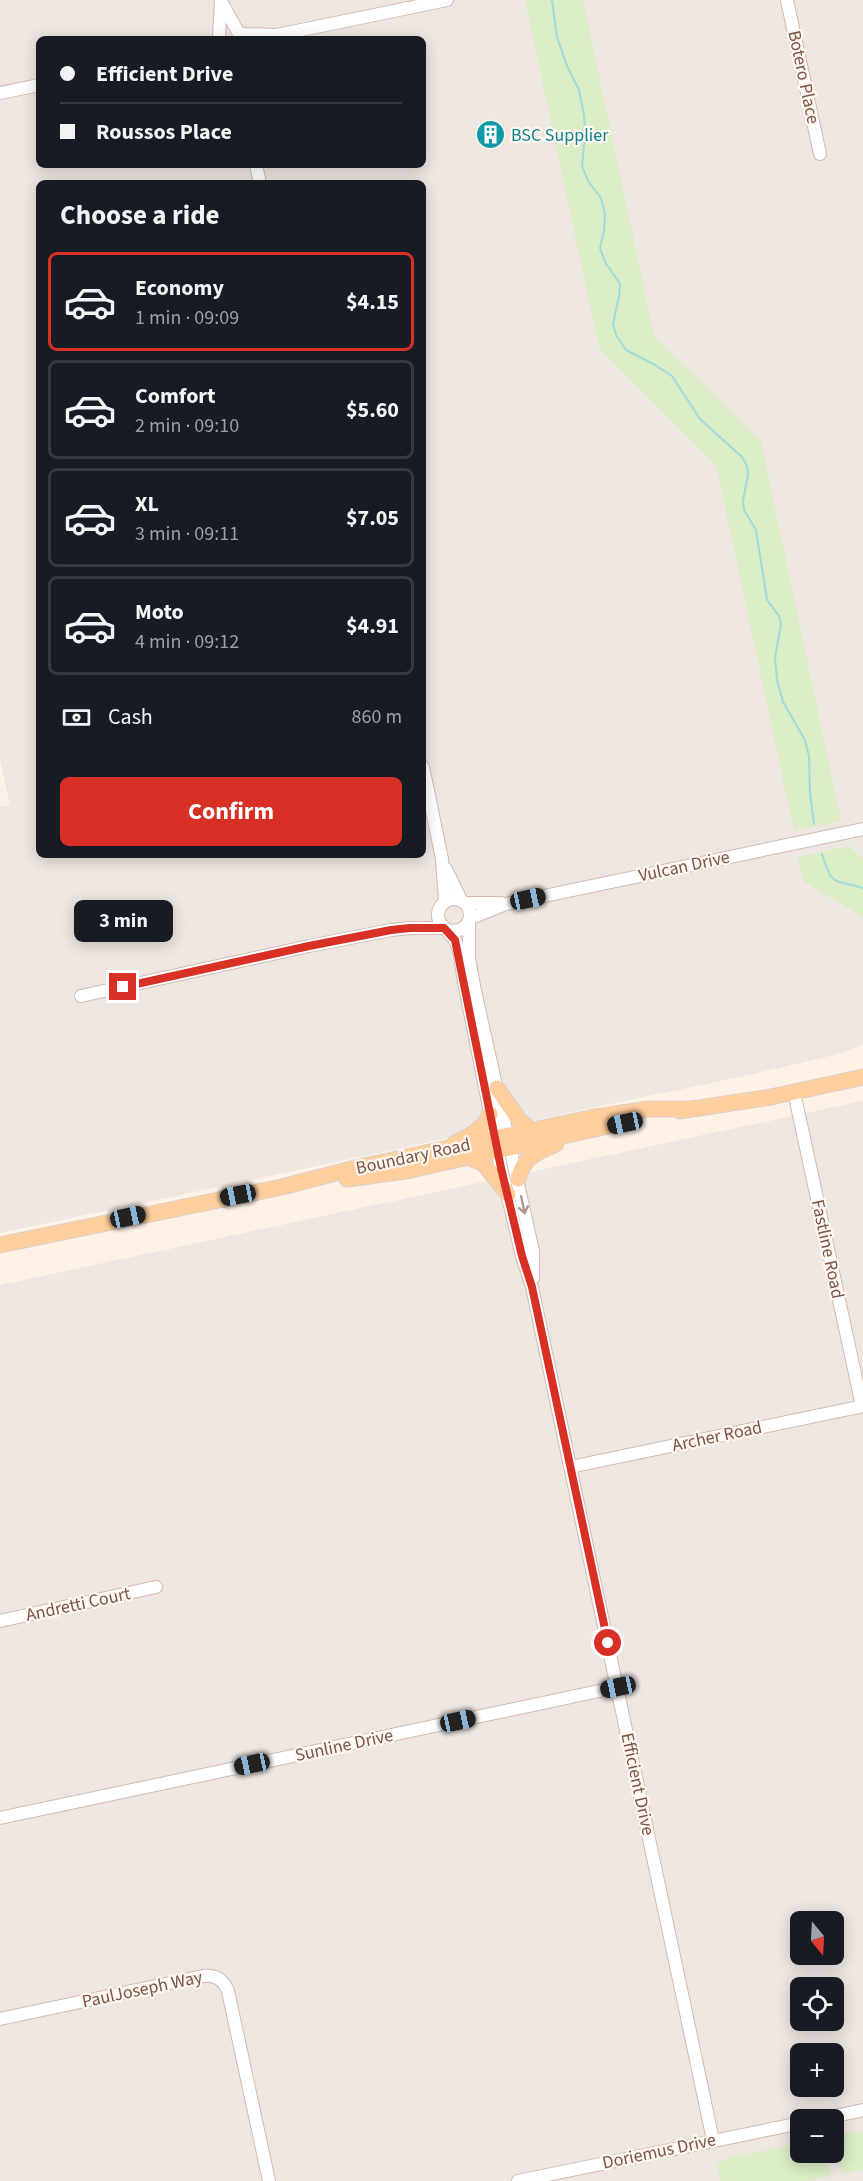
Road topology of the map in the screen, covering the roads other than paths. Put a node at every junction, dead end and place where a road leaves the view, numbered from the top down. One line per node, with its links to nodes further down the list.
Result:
1 (221, 0): 4 (street); 5 (street)
2 (447, 0): 8 (street)
3 (787, 0): 11 (street, Botero Place)
4 (241, 35): 6 (street); 7 (street)
5 (219, 36)
6 (222, 36)
7 (257, 36)
8 (278, 36)
9 (36, 86): 10 (street)
10 (0, 93)
11 (820, 154)
12 (426, 782): 14 (street)
13 (863, 829): 16 (street, Vulcan Drive)
14 (442, 859): 15 (street); 17 (street)
15 (463, 901): 16 (street, Vulcan Drive); 17 (street); 18 (street)
16 (506, 904): 18 (street, Vulcan Drive)
17 (442, 906): 19 (street); 20 (street)
18 (470, 921): 19 (street); 23 (street)
19 (446, 929): 20 (street); 26 (street)
20 (391, 930): 21 (street)
21 (81, 996)
22 (863, 1077): 24 (main road, Boundary Road)
23 (497, 1088): 27 (main road); 29 (street)
24 (794, 1092): 25 (main road, Boundary Road); 37 (street, Fastline Road)
25 (687, 1109): 27 (main road, Boundary Road); 28 (main road, Boundary Road)
26 (490, 1114): 29 (street); 30 (main road)
27 (532, 1130): 29 (main road, Boundary Road)
28 (584, 1132): 29 (main road, Boundary Road); 32 (main road)
29 (504, 1143): 30 (main road, Boundary Road); 31 (main road, Boundary Road); 32 (street, Efficient Drive); 34 (street, Efficient Drive)
30 (434, 1152): 33 (main road, Boundary Road)
31 (468, 1157): 33 (main road, Boundary Road); 34 (main road)
32 (518, 1179): 36 (street, Efficient Drive, one-way to 36)
33 (282, 1187): 35 (main road, Boundary Road)
34 (508, 1194): 36 (street, Efficient Drive)
35 (0, 1245)
36 (532, 1287): 38 (street, Efficient Drive)
37 (862, 1406): 38 (street, Archer Road)
38 (570, 1467): 41 (street, Efficient Drive)
39 (156, 1587): 40 (street, Andretti Court)
40 (0, 1621)
41 (618, 1687): 42 (street, Sunline Drive); 47 (street, Efficient Drive)
42 (0, 1818)
43 (0, 2019): 48 (street, PaulJoseph Way)
44 (863, 2110): 45 (street)
45 (844, 2114)
46 (790, 2125): 47 (street, Doriemus Drive)
47 (713, 2140): 49 (street, Doriemus Drive)
48 (269, 2181)
49 (518, 2181)

